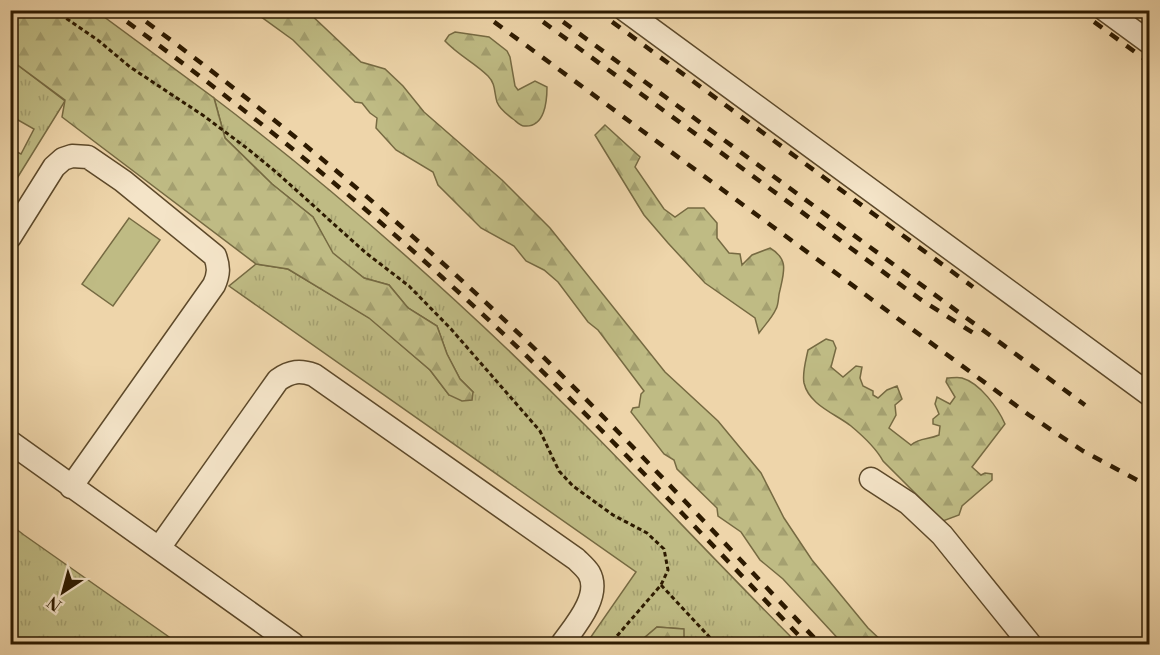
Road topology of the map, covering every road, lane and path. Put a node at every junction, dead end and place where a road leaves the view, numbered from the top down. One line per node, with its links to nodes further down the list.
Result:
1 (54, 10): 11 (path)
2 (625, 10): 6 (lane)
3 (1105, 10): 4 (lane)
4 (1149, 43)
5 (10, 237): 9 (lane)
6 (1149, 395)
7 (10, 442): 9 (lane)
8 (871, 479): 16 (lane)
9 (71, 487): 10 (lane)
10 (159, 549): 12 (lane); 13 (lane)
11 (661, 585): 14 (path); 15 (path)
12 (293, 645)
13 (562, 645)
14 (610, 645)
15 (716, 645)
16 (1030, 645)

